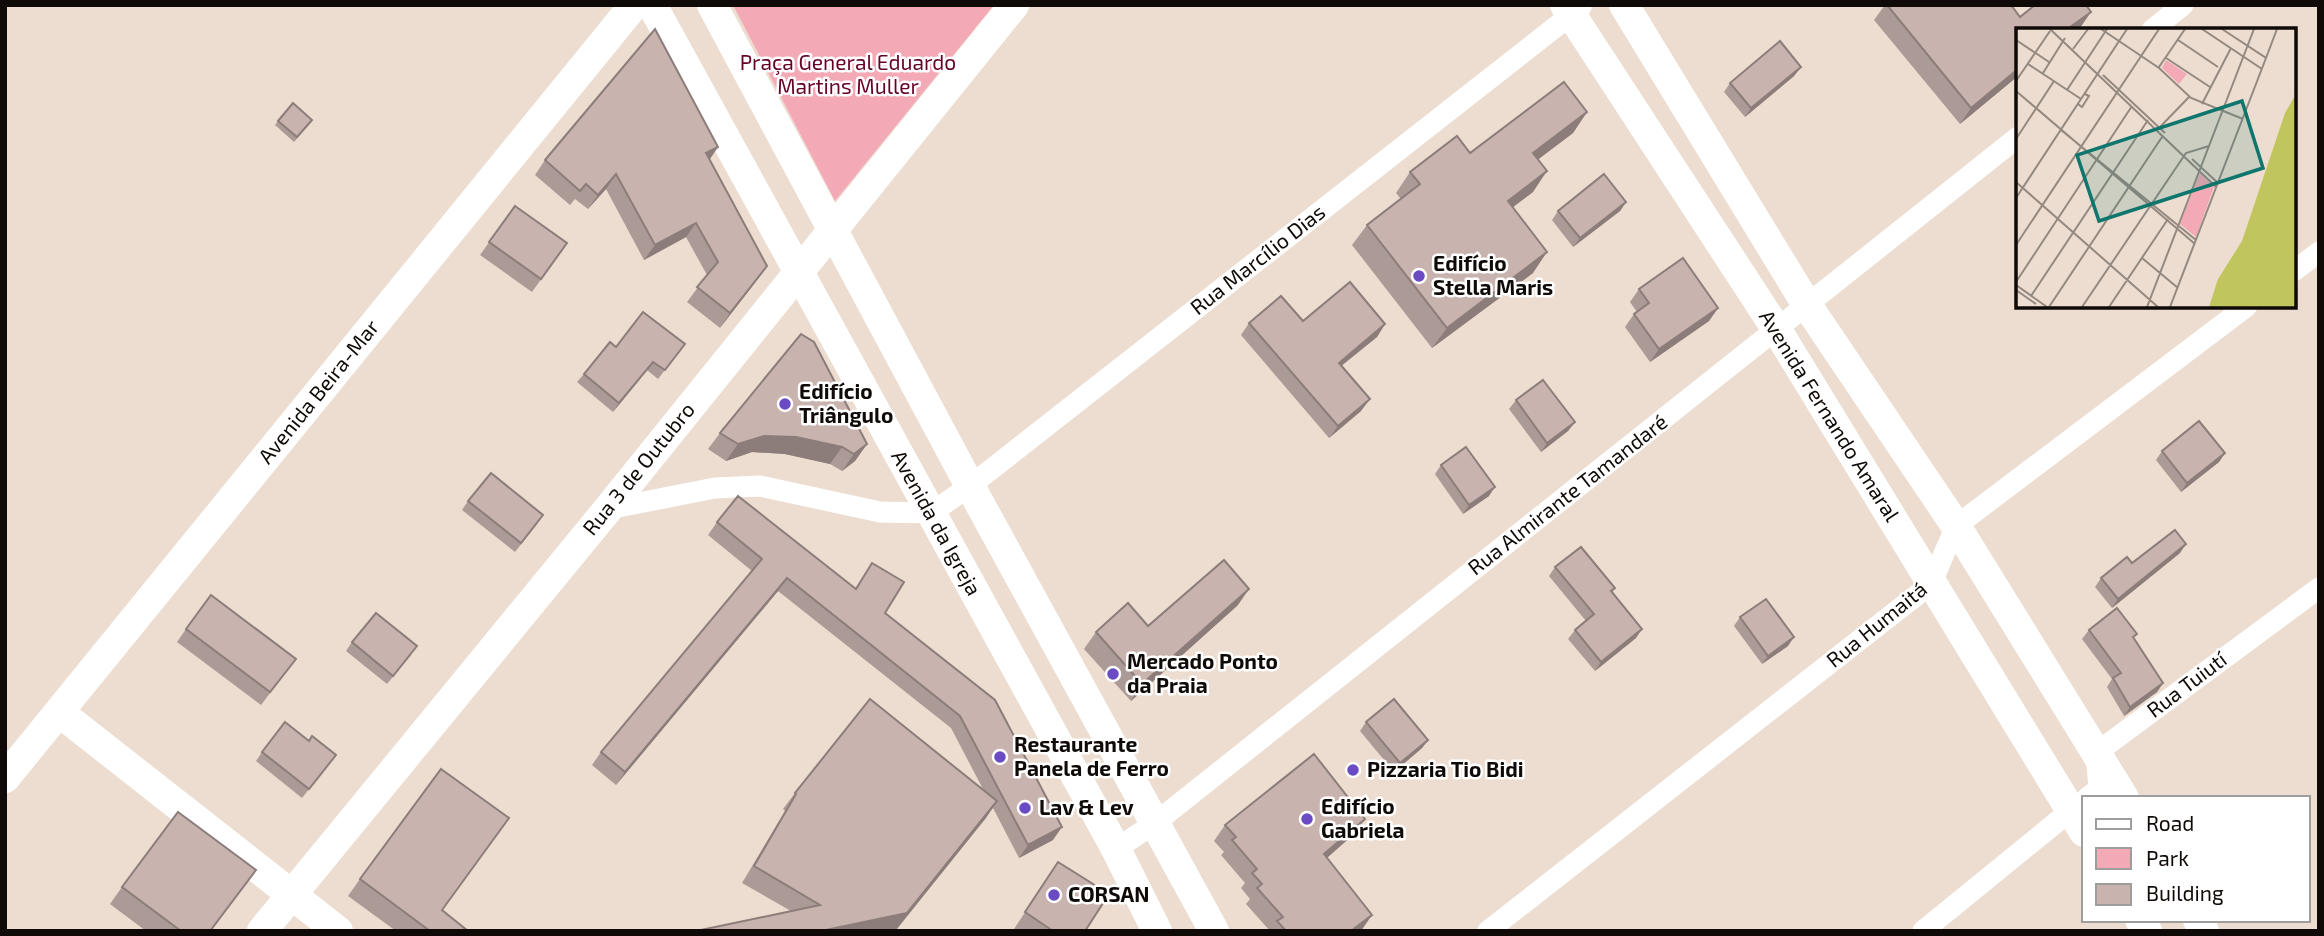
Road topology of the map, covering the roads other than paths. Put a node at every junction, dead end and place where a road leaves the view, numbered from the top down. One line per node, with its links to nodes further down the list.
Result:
1 (634, 5): 23 (street, Avenida Beira-Mar)
2 (652, 5): 13 (street, Avenida da Igreja)
3 (712, 5): 10 (street)
4 (1014, 5): 10 (street, Rua 3 de Outubro)
5 (1624, 5): 14 (street, Avenida Fernando Amaral)
6 (2183, 5): 8 (street)
7 (1573, 8): 16 (street, Avenida Fernando Amaral); 17 (street, Rua Marcílio Dias)
8 (2154, 28)
9 (2016, 139): 14 (street, Rua Almirante Tamandaré)
10 (832, 231): 13 (street, Rua 3 de Outubro); 17 (street)
11 (2319, 252): 12 (street)
12 (2296, 269)
13 (797, 272): 18 (street, Rua 3 de Outubro); 19 (street, Avenida da Igreja)
14 (1807, 305): 16 (street, Rua Almirante Tamandaré); 20 (street, Avenida Fernando Amaral)
15 (2244, 308): 20 (street, Rua Humaitá)
16 (1777, 330): 21 (street, Avenida Fernando Amaral); 29 (street, Rua Almirante Tamandaré)
17 (970, 486): 19 (street, Rua Marcílio Dias); 29 (street)
18 (608, 509): 19 (street); 31 (street, Rua 3 de Outubro)
19 (931, 513): 30 (street, Avenida da Igreja)
20 (1956, 526): 21 (street, Rua Humaitá); 24 (street, Avenida Fernando Amaral)
21 (1931, 584): 28 (street, Avenida Fernando Amaral); 36 (street, Rua Humaitá)
22 (2319, 588): 24 (street, Rua Tuiutí)
23 (59, 712): 25 (street, Avenida Beira-Mar); 31 (street)
24 (2096, 752): 26 (street); 27 (street, Avenida Fernando Amaral)
25 (5, 778)
26 (2093, 796)
27 (2123, 796)
28 (2082, 810): 37 (street)
29 (1155, 823): 30 (street, Rua Almirante Tamandaré); 35 (street)
30 (1116, 849): 34 (street, Avenida da Igreja)
31 (291, 894): 32 (street, Rua 3 de Outubro); 33 (street)
32 (262, 931)
33 (338, 931)
34 (1157, 931)
35 (1214, 931)
36 (1488, 931)
37 (1923, 931)

